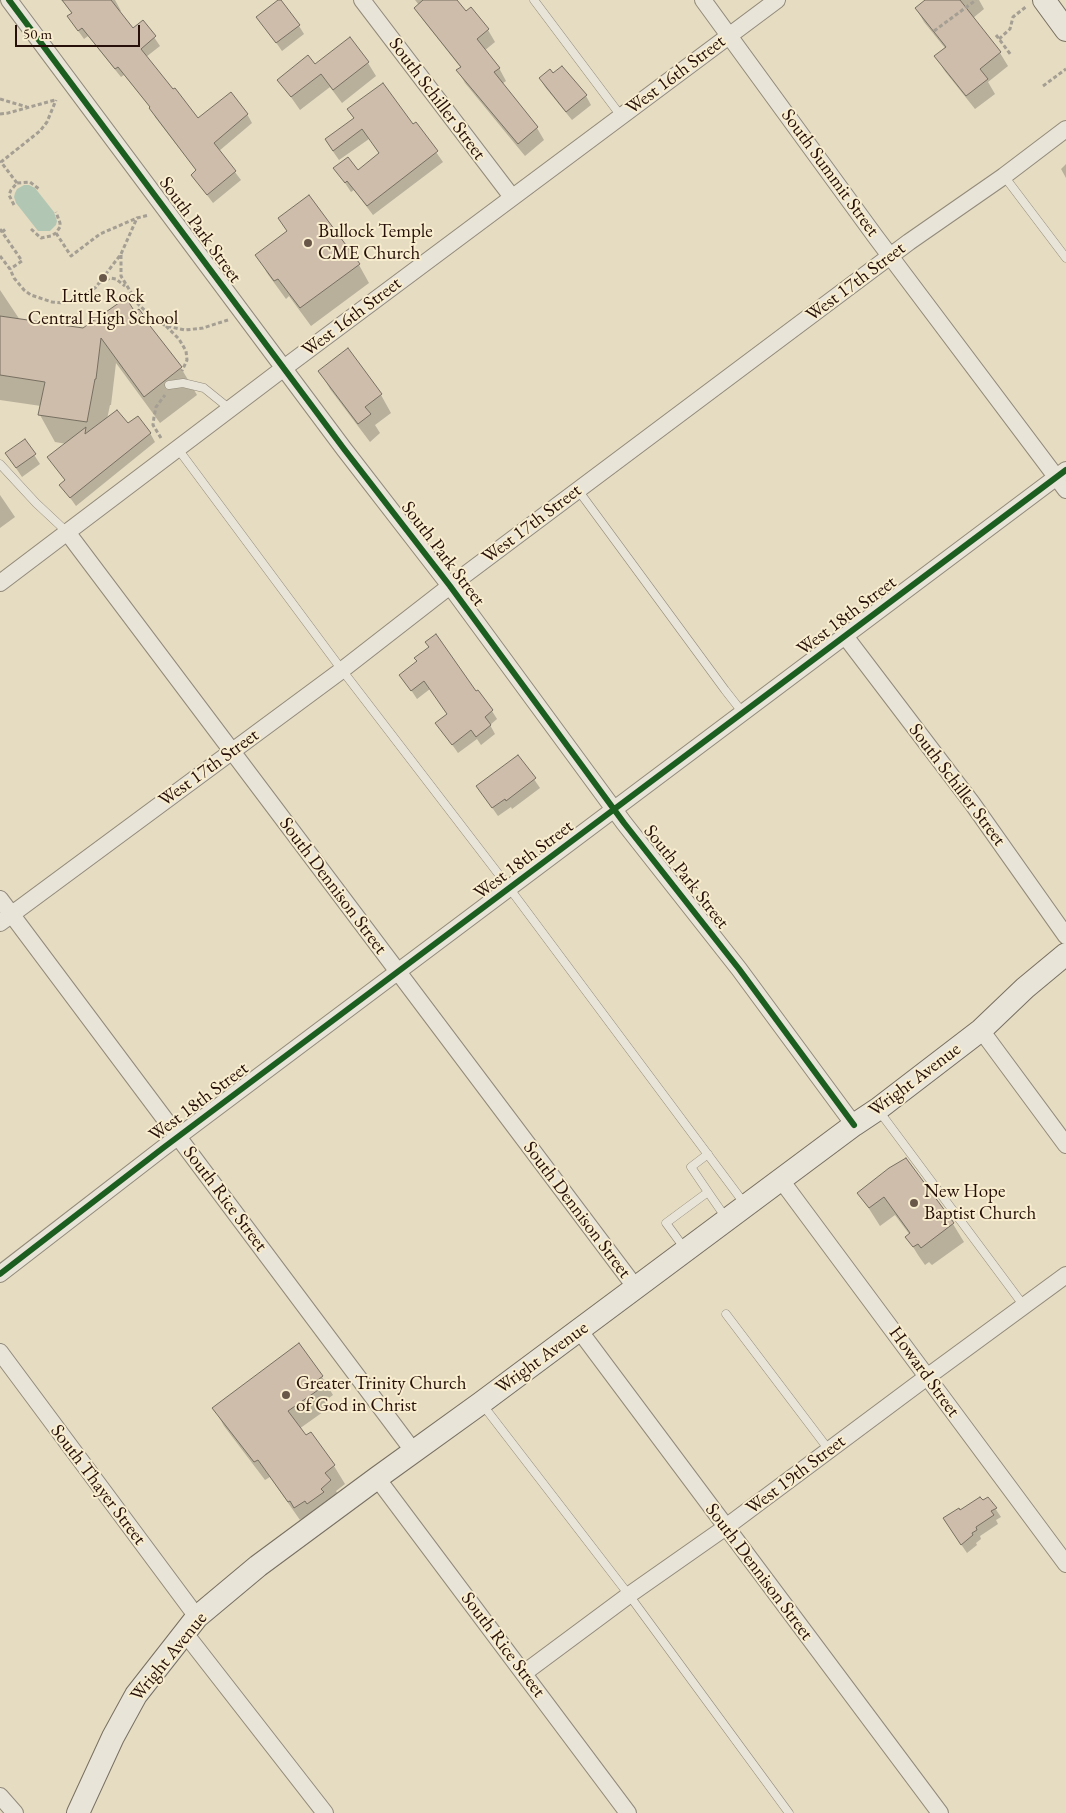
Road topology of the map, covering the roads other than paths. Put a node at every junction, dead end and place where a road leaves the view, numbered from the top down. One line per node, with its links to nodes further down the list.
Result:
1 (9, 0): 15 (street, South Park Street)
2 (362, 0): 12 (street, South Schiller Street)
3 (534, 0): 9 (lane)
4 (703, 0): 8 (street, South Summit Street)
5 (777, 0): 8 (street, West 16th Street)
6 (1037, 2): 7 (main road)
7 (1066, 30)
8 (729, 36): 9 (street, West 16th Street); 13 (street, South Summit Street)
9 (621, 116): 12 (street, West 16th Street)
10 (1066, 129): 11 (street, West 17th Street)
11 (1004, 176): 13 (street, West 17th Street); 14 (lane)
12 (512, 197): 15 (street, West 16th Street)
13 (890, 256): 20 (street, South Summit Street); 21 (street, West 17th Street)
14 (1066, 258)
15 (284, 368): 17 (street, West 16th Street); 24 (street, South Park Street)
16 (172, 384): 17 (lane)
17 (230, 409): 18 (street, West 16th Street)
18 (178, 450): 22 (street, West 16th Street); 26 (lane)
19 (0, 464): 22 (lane)
20 (1063, 479): 25 (street, West 18th Street)
21 (578, 490): 24 (street, West 17th Street); 27 (lane)
22 (67, 532): 23 (street, West 16th Street); 28 (street, South Dennison Street)
23 (0, 583)
24 (450, 586): 26 (street, West 17th Street); 29 (street, South Park Street)
25 (845, 636): 27 (street, West 18th Street); 33 (street, South Schiller Street)
26 (342, 670): 28 (street, West 17th Street); 30 (lane)
27 (743, 713): 29 (street, West 18th Street)
28 (231, 751): 32 (street, West 17th Street); 35 (street, South Dennison Street)
29 (615, 810): 30 (street, West 18th Street); 38 (street, South Park Street)
30 (510, 889): 35 (street, West 18th Street); 41 (lane)
31 (0, 898): 32 (street, South Rice Street)
32 (6, 918): 39 (street, South Rice Street)
33 (1066, 936)
34 (1066, 954): 36 (main road, Wright Avenue)
35 (398, 972): 39 (street, West 18th Street); 49 (street, South Dennison Street)
36 (981, 1030): 37 (main road, Wright Avenue); 40 (street)
37 (878, 1110): 38 (main road, Wright Avenue); 50 (lane)
38 (854, 1125): 42 (main road, Wright Avenue)
39 (178, 1136): 47 (street, West 18th Street); 57 (street, South Rice Street)
40 (1066, 1144)
41 (708, 1154): 43 (lane); 44 (lane)
42 (781, 1180): 44 (main road, Wright Avenue); 54 (street, Howard Street)
43 (708, 1192): 45 (lane); 46 (lane)
44 (746, 1206): 45 (main road, Wright Avenue)
45 (728, 1219): 46 (main road, Wright Avenue)
46 (686, 1251): 49 (main road, Wright Avenue)
47 (0, 1274)
48 (1066, 1275): 50 (street, West 19th Street)
49 (636, 1288): 52 (main road, Wright Avenue)
50 (1024, 1306): 54 (street, West 19th Street)
51 (726, 1314): 56 (lane)
52 (579, 1330): 55 (main road, Wright Avenue); 59 (street, South Dennison Street)
53 (0, 1352): 62 (street, South Thayer Street)
54 (927, 1377): 56 (street, West 19th Street); 60 (street, Howard Street)
55 (481, 1402): 57 (main road, Wright Avenue); 61 (lane)
56 (829, 1450): 59 (street, West 19th Street)
57 (414, 1452): 58 (main road, Wright Avenue)
58 (377, 1478): 62 (main road, Wright Avenue); 63 (street, South Rice Street)
59 (726, 1527): 61 (street, West 19th Street); 70 (street, South Dennison Street)
60 (1066, 1564)
61 (629, 1595): 63 (street, West 19th Street); 69 (lane)
62 (191, 1624): 66 (main road, Wright Avenue); 67 (street, South Thayer Street)
63 (524, 1673): 68 (street, South Rice Street)
64 (0, 1796): 65 (street)
65 (16, 1813)
66 (78, 1813)
67 (325, 1813)
68 (628, 1813)
69 (789, 1813)
70 (940, 1813)

